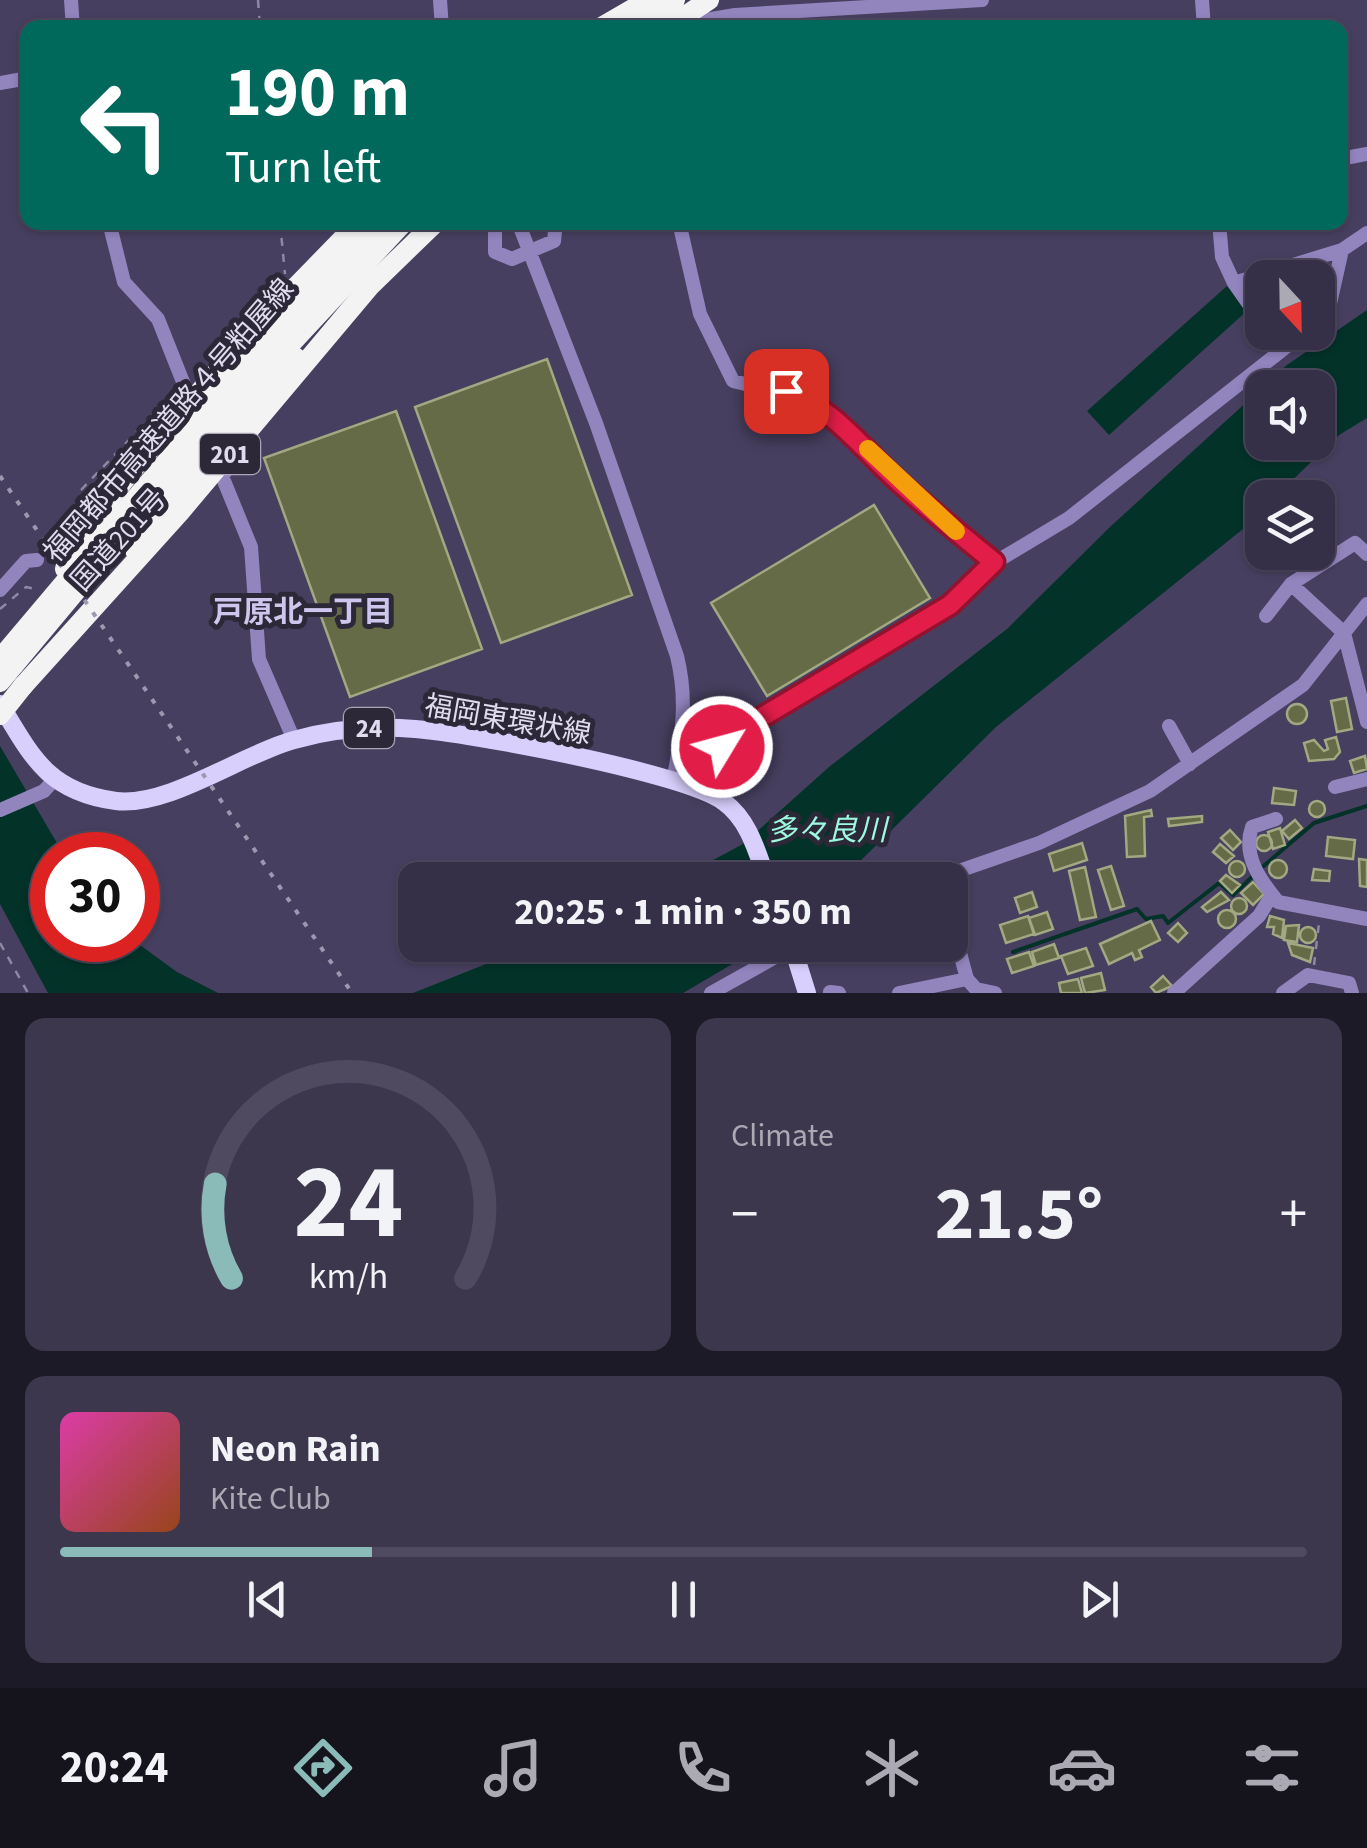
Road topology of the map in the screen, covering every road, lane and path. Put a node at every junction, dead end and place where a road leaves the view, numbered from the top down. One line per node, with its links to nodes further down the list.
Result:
1 (637, 0): 6 (highway)
2 (648, 0): 7 (highway, bridge); 8 (highway, bridge)
3 (674, 0): 9 (highway)
4 (708, 0): 10 (highway)
5 (982, 0): 11 (street)
6 (611, 20)
7 (614, 20)
8 (622, 20)
9 (647, 20)
10 (679, 20)
11 (695, 20)
12 (111, 230): 34 (street)
13 (281, 230): 29 (path)
14 (350, 230): 39 (highway, bridge)
15 (366, 230): 39 (highway, 国道201号 / 201)
16 (376, 230): 49 (highway, 福岡都市高速道路４号粕屋線, bridge)
17 (396, 230): 51 (highway, bridge)
18 (416, 230): 41 (highway)
19 (428, 230): 41 (highway, 国道201号 / 201)
20 (438, 230): 57 (street)
21 (493, 230): 28 (street)
22 (521, 230): 28 (street)
23 (555, 230): 28 (street)
24 (681, 230): 38 (street)
25 (1220, 230): 31 (street)
26 (1367, 234): 27 (street)
27 (1342, 250): 30 (street); 31 (street)
28 (530, 252): 56 (street)
29 (286, 276)
30 (1335, 281)
31 (1234, 282): 32 (street)
32 (1245, 298)
33 (1281, 350): 38 (street)
34 (186, 387): 35 (path)
35 (80, 490)
36 (1367, 554): 40 (street)
37 (37, 560): 42 (street)
38 (994, 562): 56 (street)
39 (65, 569): 43 (highway, 国道201号 / 201)
40 (1291, 584): 46 (street); 47 (street)
41 (113, 585): 53 (highway, 国道201号 / 201, bridge)
42 (0, 590)
43 (48, 591): 45 (path); 48 (highway, 国道201号 / 201)
44 (1367, 604): 47 (street)
45 (0, 609)
46 (1266, 616)
47 (1344, 634): 50 (street); 58 (street)
48 (0, 649)
49 (0, 659)
50 (1362, 681): 54 (street)
51 (0, 682)
52 (0, 704): 61 (main road)
53 (0, 716)
54 (1367, 722)
55 (1169, 726): 58 (street)
56 (683, 736): 59 (street)
57 (294, 740): 59 (main road, 福岡東環状線 / 24); 61 (main road, 福岡東環状線 / 24)
58 (1190, 764): 66 (street)
59 (673, 780): 65 (main road, 福岡東環状線 / 24)
60 (1367, 780): 62 (street)
61 (53, 781): 63 (street)
62 (1335, 787)
63 (0, 810)
64 (1276, 819): 67 (street)
65 (760, 862)
66 (968, 868)
67 (1272, 895): 68 (street); 83 (street)
68 (1321, 909): 69 (street); 74 (path)
69 (1367, 919)
70 (0, 942): 77 (path)
71 (765, 962): 78 (street)
72 (798, 962): 79 (main road)
73 (962, 962): 75 (street)
74 (1312, 976): 84 (street); 85 (street)
75 (967, 979): 81 (street); 82 (street)
76 (830, 992): 80 (street)
77 (28, 993)
78 (710, 993)
79 (807, 993)
80 (839, 993)
81 (899, 993)
82 (999, 993)
83 (1174, 993)
84 (1284, 993)
85 (1352, 993)

